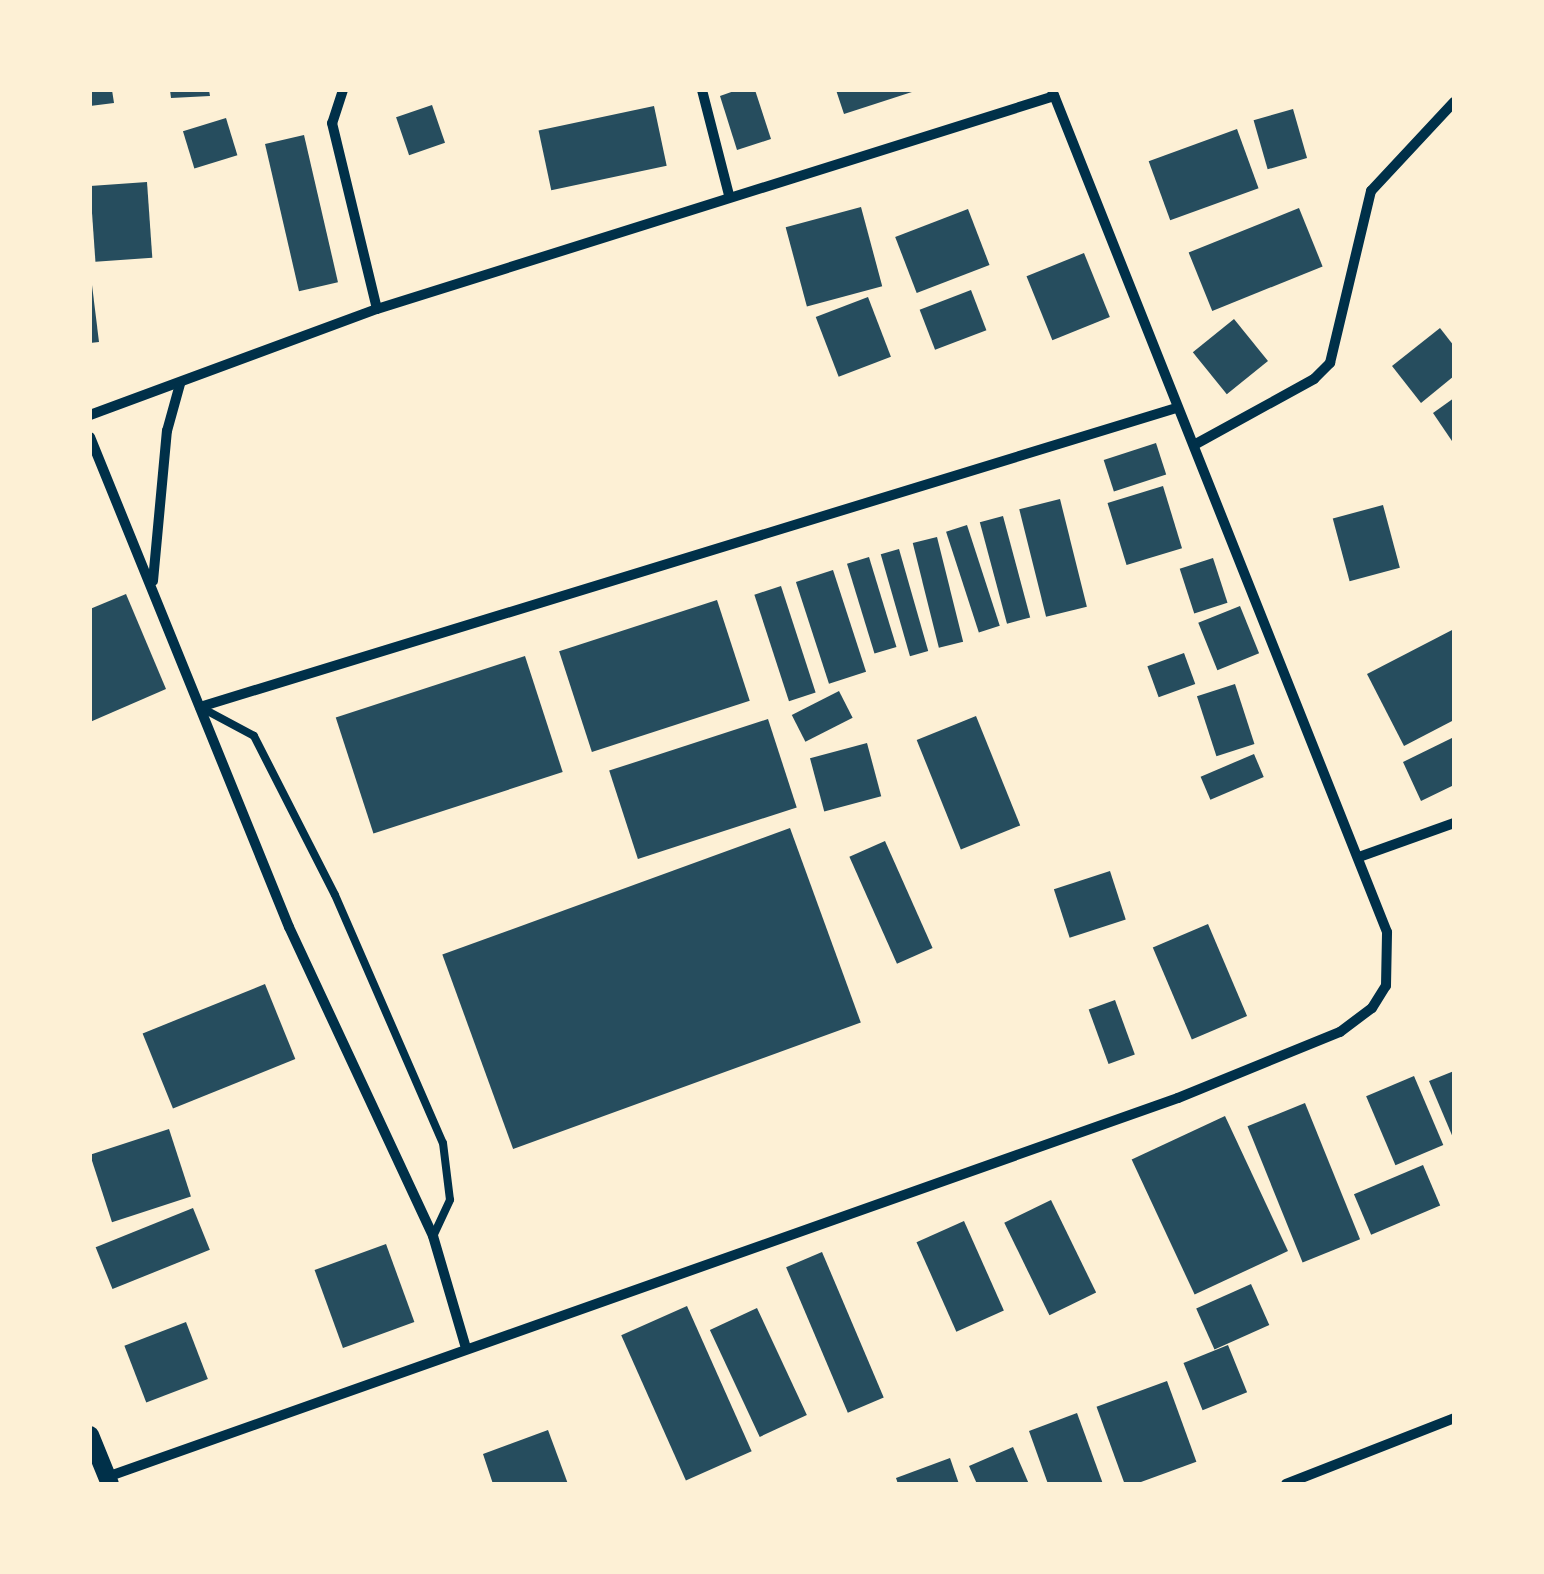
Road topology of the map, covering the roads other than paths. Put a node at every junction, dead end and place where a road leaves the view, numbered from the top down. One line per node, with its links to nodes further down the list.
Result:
1 (343, 90): 6 (street)
2 (702, 90): 5 (street)
3 (1053, 93): 5 (street); 8 (street)
4 (1454, 102): 11 (street)
5 (729, 195): 6 (street)
6 (378, 310): 7 (street)
7 (180, 384): 9 (street); 12 (street)
8 (1176, 408): 11 (street); 13 (street)
9 (90, 415)
10 (90, 438): 12 (street)
11 (1194, 445): 15 (street)
12 (153, 582): 13 (street)
13 (200, 707): 16 (street); 16 (lane)
14 (1454, 824): 15 (street)
15 (1359, 857): 17 (street)
16 (432, 1236): 17 (street)
17 (466, 1348): 20 (street)
18 (1454, 1418): 21 (street)
19 (90, 1436): 20 (street)
20 (109, 1481)
21 (1286, 1484)

